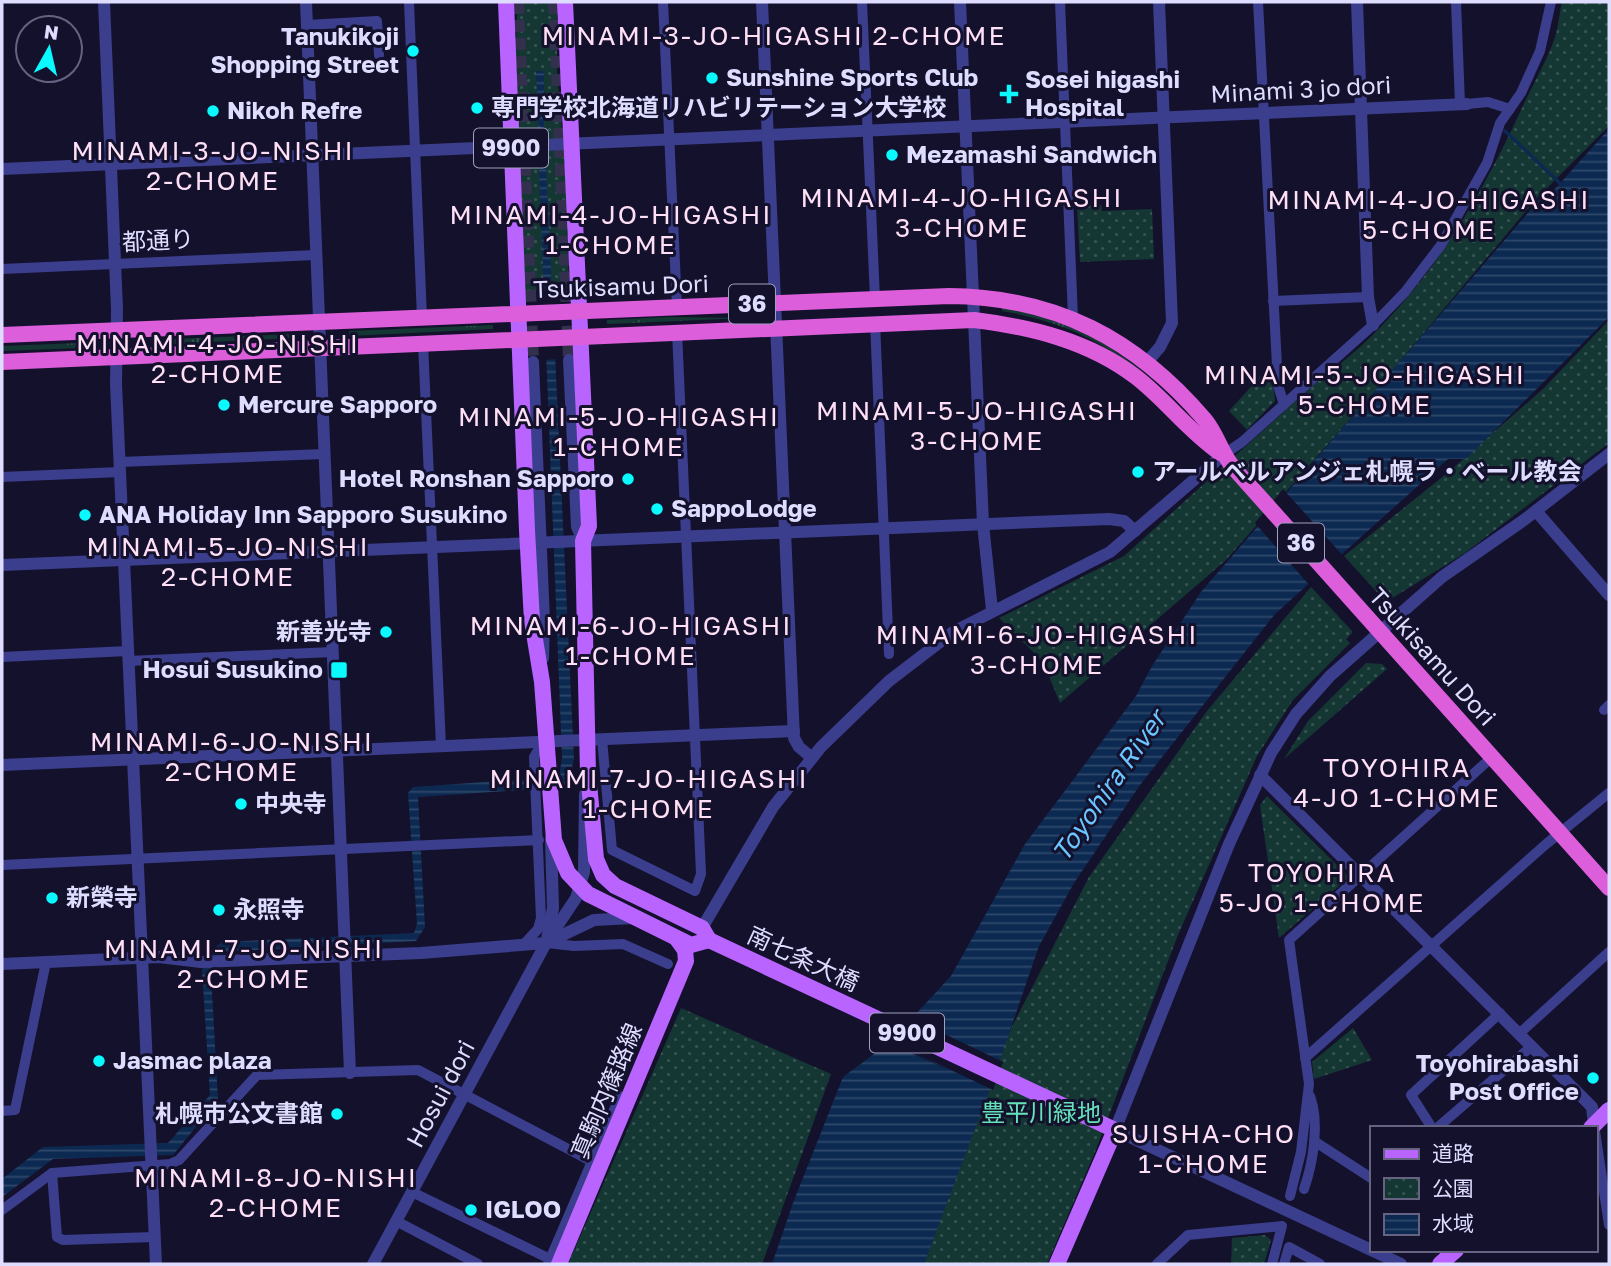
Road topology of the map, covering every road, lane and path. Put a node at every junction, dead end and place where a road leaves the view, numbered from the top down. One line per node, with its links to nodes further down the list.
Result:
1 (104, 2): 32 (street)
2 (306, 2): 16 (street)
3 (409, 2): 30 (street)
4 (506, 2): 29 (main road, 9900)
5 (565, 2): 28 (main road, 9900)
6 (663, 2): 27 (street)
7 (762, 2): 26 (street)
8 (862, 2): 25 (street)
9 (960, 2): 24 (street)
10 (1060, 2): 23 (street)
11 (1158, 2): 22 (street)
12 (1258, 2): 21 (street)
13 (1357, 2): 19 (street)
14 (1456, 2): 18 (street)
15 (1552, 2): 20 (street)
16 (307, 25): 17 (street); 31 (street)
17 (379, 55)
18 (1464, 104): 19 (street, Minami 3 jo dori); 20 (street)
19 (1362, 108): 21 (street, Minami 3 jo dori); 38 (street)
20 (1510, 109): 50 (street)
21 (1263, 113): 22 (street, Minami 3 jo dori); 40 (street)
22 (1164, 118): 23 (street, Minami 3 jo dori); 63 (street)
23 (1065, 122): 24 (street, Minami 3 jo dori); 46 (street)
24 (966, 126): 25 (street, Minami 3 jo dori); 37 (street)
25 (868, 131): 26 (street, Minami 3 jo dori); 39 (street)
26 (768, 135): 27 (street, Minami 3 jo dori); 41 (street)
27 (669, 140): 28 (street, Minami 3 jo dori); 42 (street)
28 (571, 144): 29 (street, Minami 3 jo dori); 43 (main road, 9900)
29 (511, 146): 30 (street); 44 (main road, 9900)
30 (415, 151): 31 (street); 45 (street)
31 (312, 155): 32 (street); 34 (street)
32 (111, 165): 33 (street); 35 (street)
33 (2, 169)
34 (316, 255): 35 (street, 都通り); 48 (street)
35 (115, 264): 36 (street, 都通り); 52 (street)
36 (2, 269)
37 (972, 296): 39 (highway, Tsukisamu Dori / 36); 46 (highway, Tsukisamu Dori / 36); 47 (street)
38 (1367, 297): 40 (street); 50 (street)
39 (875, 299): 41 (highway, Tsukisamu Dori / 36)
40 (1273, 301): 64 (street)
41 (775, 303): 42 (highway, Tsukisamu Dori / 36); 51 (street)
42 (677, 307): 43 (highway, Tsukisamu Dori / 36)
43 (579, 311): 44 (highway, Tsukisamu Dori / 36); 55 (main road, 9900)
44 (518, 314): 45 (highway, Tsukisamu Dori / 36); 56 (main road, 9900)
45 (422, 318): 48 (highway, Tsukisamu Dori / 36)
46 (1073, 318): 63 (highway, Tsukisamu Dori / 36)
47 (974, 320): 49 (highway, Tsukisamu Dori / 36); 67 (highway, Tsukisamu Dori / 36); 71 (street)
48 (319, 322): 52 (highway, Tsukisamu Dori / 36); 58 (street)
49 (875, 322): 51 (highway, Tsukisamu Dori / 36); 72 (street)
50 (1373, 325): 64 (street)
51 (776, 327): 53 (highway, Tsukisamu Dori / 36); 74 (street)
52 (117, 331): 54 (highway, Tsukisamu Dori / 36); 59 (street)
53 (677, 331): 55 (highway, Tsukisamu Dori / 36); 75 (street)
54 (2, 335)
55 (580, 336): 56 (highway, Tsukisamu Dori / 36); 76 (main road, 9900)
56 (519, 339): 57 (highway, Tsukisamu Dori / 36); 77 (main road, 9900)
57 (423, 343): 58 (highway, Tsukisamu Dori / 36); 78 (street)
58 (320, 348): 59 (highway, Tsukisamu Dori / 36); 65 (street)
59 (116, 357): 61 (highway, Tsukisamu Dori / 36); 68 (street)
60 (569, 360): 76 (street)
61 (2, 362)
62 (533, 362): 77 (street)
63 (1147, 362): 67 (highway, Tsukisamu Dori / 36)
64 (1284, 405): 67 (street)
65 (324, 454): 68 (street); 79 (street)
66 (1609, 454): 70 (street)
67 (1228, 461): 73 (street); 84 (highway, Tsukisamu Dori / 36)
68 (120, 467): 69 (street); 80 (street)
69 (2, 477)
70 (1536, 512): 82 (street); 84 (street)
71 (983, 524): 72 (street); 73 (street); 83 (street)
72 (884, 528): 74 (street); 86 (street)
73 (1135, 531): 83 (street)
74 (785, 533): 75 (street); 89 (street)
75 (687, 537): 76 (street); 90 (street)
76 (575, 542): 77 (street); 91 (main road, 9900)
77 (541, 543): 78 (street); 92 (main road, 9900)
78 (431, 548): 79 (street); 93 (street)
79 (328, 552): 80 (street); 85 (street)
80 (125, 560): 81 (street); 87 (street)
81 (2, 565)
82 (1609, 595)
83 (992, 610): 95 (street)
84 (1375, 626): 96 (highway, Tsukisamu Dori / 36); 100 (street)
85 (332, 652): 87 (street); 94 (street)
86 (889, 654)
87 (128, 656): 88 (street); 97 (street)
88 (2, 657)
89 (793, 731): 90 (street); 95 (street)
90 (695, 736): 91 (street); 91 (street)
91 (588, 740): 92 (street); 99 (main road, 9900)
92 (552, 741): 93 (street); 102 (main road, 9900); 104 (street)
93 (441, 746): 94 (street)
94 (337, 751): 97 (street); 105 (street)
95 (812, 758): 112 (street)
96 (1491, 758): 103 (highway, Tsukisamu Dori / 36); 108 (street)
97 (133, 760): 98 (street); 106 (street)
98 (2, 765)
99 (588, 773): 109 (street); 112 (main road, 9900)
100 (1260, 775): 108 (street); 137 (street)
101 (1609, 793): 103 (street)
102 (552, 826): 109 (main road, 9900); 115 (street)
103 (1560, 833): 110 (highway, Tsukisamu Dori / 36); 116 (street)
104 (539, 840): 105 (street); 114 (street)
105 (341, 850): 106 (street); 117 (street)
106 (138, 860): 107 (street); 119 (street)
107 (2, 865)
108 (1361, 874): 116 (street); 126 (street)
109 (579, 887): 111 (main road, 9900); 115 (street)
110 (1609, 888)
111 (634, 918): 113 (main road, 9900); 115 (street)
112 (705, 934): 113 (main road, 9900); 137 (main road, 南七条大橋 / 9900)
113 (675, 937): 154 (main road, 真駒内篠路線)
114 (525, 943): 115 (street); 117 (street)
115 (546, 943): 122 (street); 129 (street, Hosui dori)
116 (1433, 945): 123 (street); 126 (street)
117 (345, 947): 119 (street); 127 (street)
118 (1609, 952): 124 (street)
119 (142, 958): 120 (street); 141 (street)
120 (46, 962): 121 (street); 132 (street)
121 (2, 964)
122 (668, 964)
123 (1500, 1013): 124 (street); 133 (street)
124 (1520, 1033): 125 (street)
125 (1532, 1045): 134 (street); 135 (street)
126 (1305, 1058): 128 (street)
127 (350, 1073): 129 (street); 141 (street)
128 (1308, 1093): 138 (street); 146 (street)
129 (464, 1094): 140 (street); 145 (street, Hosui dori)
130 (620, 1096): 140 (street)
131 (1609, 1110): 136 (main road)
132 (2, 1111)
133 (1431, 1126)
134 (1439, 1126)
135 (1594, 1126)
136 (1596, 1126)
137 (1110, 1128): 151 (street); 158 (main road)
138 (1314, 1141): 143 (street); 144 (street)
139 (1597, 1148): 149 (street)
140 (591, 1161): 154 (street)
141 (151, 1162): 142 (street); 150 (street)
142 (52, 1173): 147 (street); 150 (street)
143 (1370, 1177)
144 (1304, 1189)
145 (412, 1192): 148 (street, Hosui dori); 154 (street)
146 (1290, 1196)
147 (2, 1210)
148 (396, 1222): 156 (street, Hosui dori); 157 (street)
149 (1609, 1226)
150 (155, 1237): 155 (street)
151 (1370, 1250)
152 (1375, 1252): 163 (street)
153 (1454, 1252): 164 (main road)
154 (552, 1262)
155 (156, 1264)
156 (373, 1264)
157 (478, 1264)
158 (1058, 1264)
159 (1157, 1264): 160 (street)
160 (1272, 1264)
161 (1284, 1264): 162 (street)
162 (1320, 1264)
163 (1401, 1264)
164 (1440, 1264)

